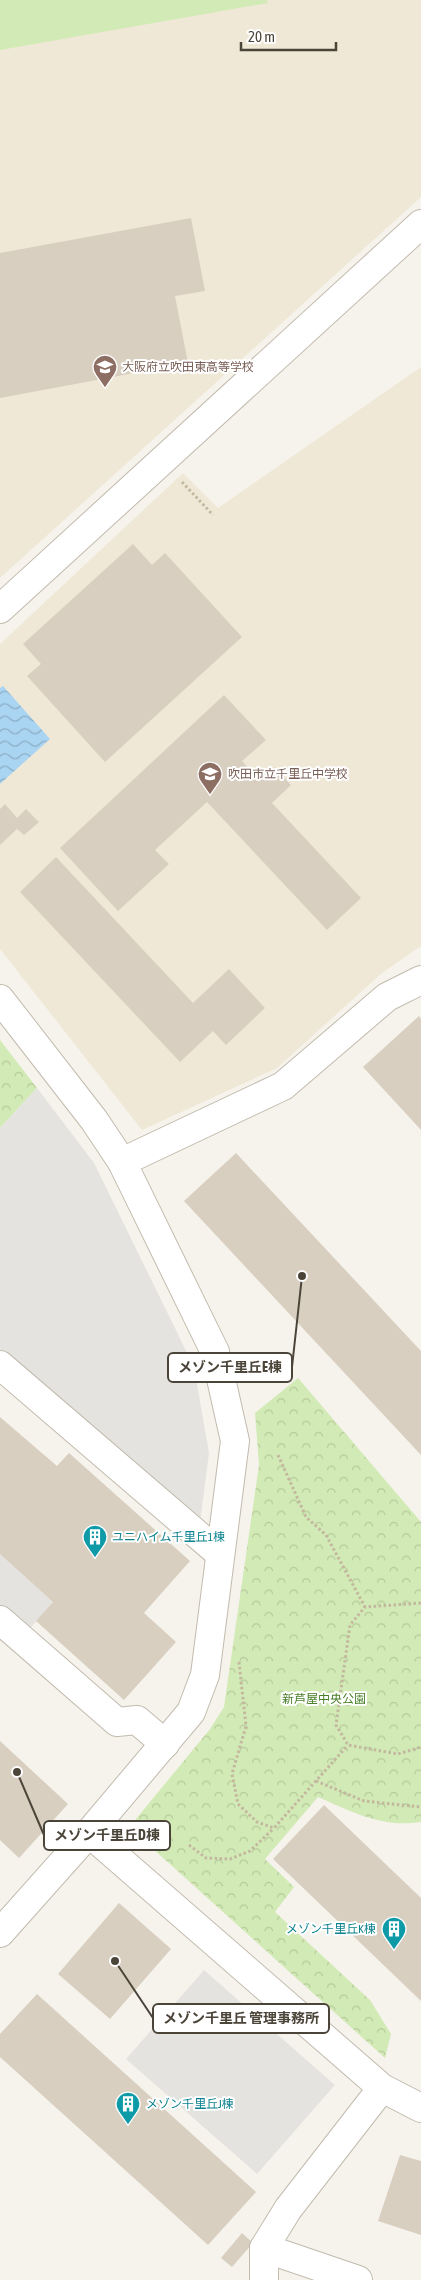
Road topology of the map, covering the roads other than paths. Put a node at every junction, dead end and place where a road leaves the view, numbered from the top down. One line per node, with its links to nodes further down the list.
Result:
1 (421, 224): 2 (street)
2 (0, 609)
3 (421, 980): 5 (street)
4 (0, 999): 5 (street)
5 (122, 1162): 7 (street)
6 (0, 1365): 7 (street)
7 (220, 1554): 9 (street)
8 (0, 1620): 9 (street)
9 (164, 1744): 10 (street)
10 (89, 1833): 11 (street); 12 (street)
11 (0, 1933)
12 (382, 2088): 13 (street); 14 (street)
13 (421, 2108)
14 (264, 2248): 15 (street); 16 (street)
15 (264, 2280)
16 (358, 2280)

